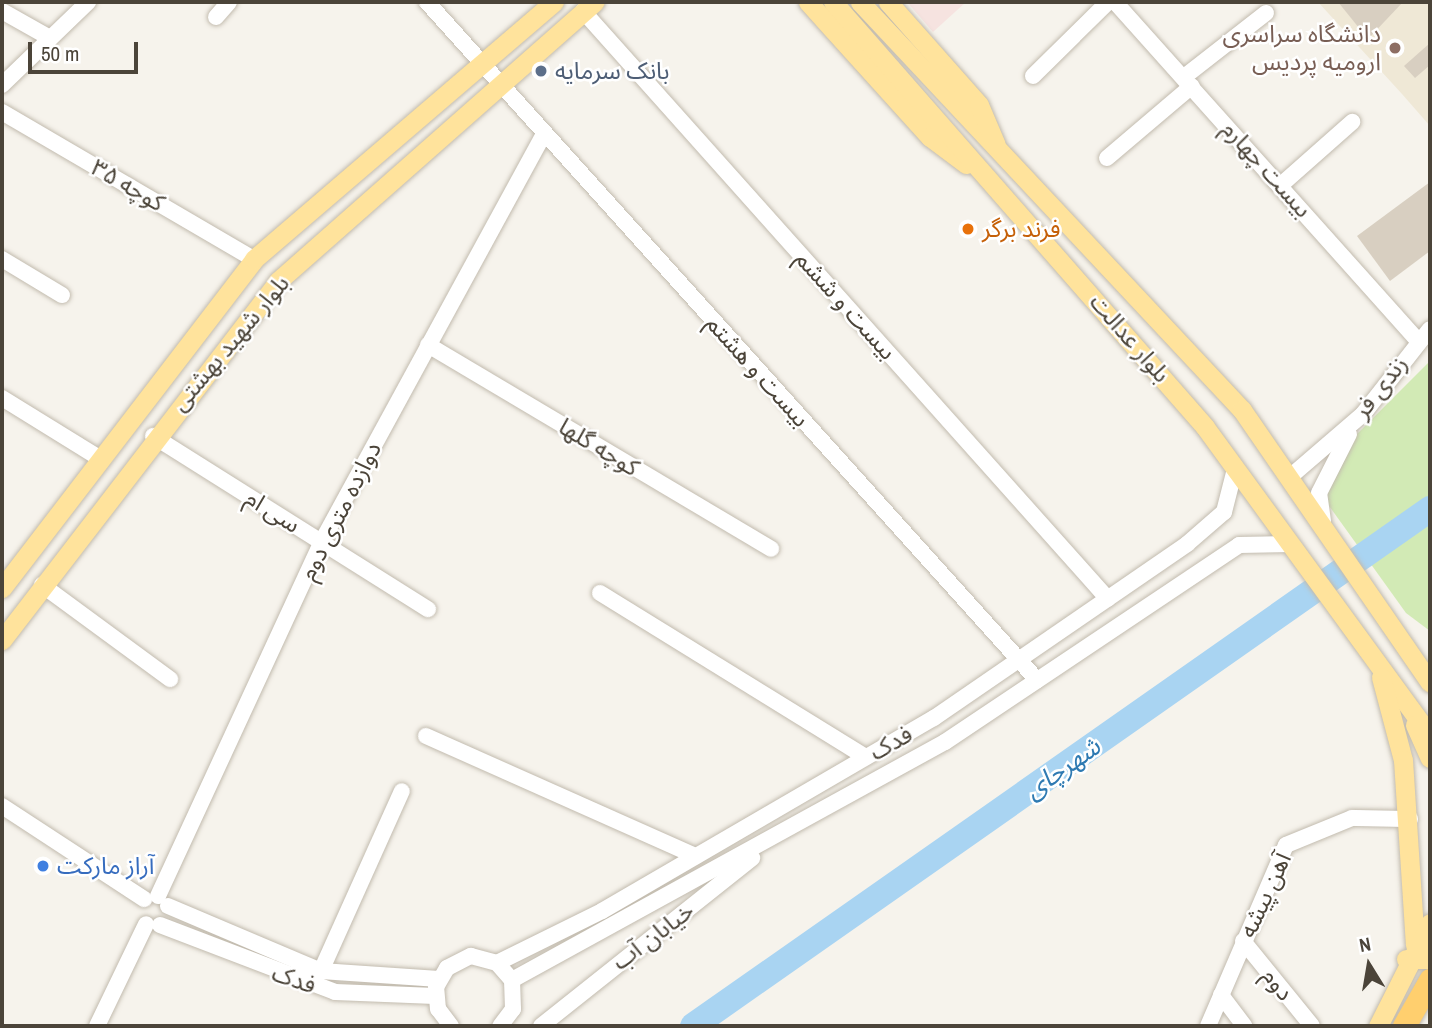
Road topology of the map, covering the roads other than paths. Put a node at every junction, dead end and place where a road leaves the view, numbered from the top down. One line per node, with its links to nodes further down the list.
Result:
1 (88, 2): 15 (street)
2 (229, 2): 14 (street)
3 (428, 2): 16 (street, بیست و هشتم)
4 (554, 2): 16 (main road, بلوار شهید بهشتی)
5 (808, 2): 27 (main road)
6 (833, 2): 27 (main road, بلوار عدالت)
7 (860, 2): 25 (main road, بلوار عدالت)
8 (888, 2): 25 (main road)
9 (1108, 2): 17 (street)
10 (1115, 2): 18 (street, بیست چهارم)
11 (589, 6): 19 (main road, بلوار شهید بهشتی); 48 (street, بیست و ششم)
12 (2, 11): 15 (street)
13 (1266, 13): 18 (street)
14 (216, 17)
15 (50, 38): 20 (street)
16 (480, 62): 19 (street, بیست و هشتم); 29 (main road, بلوار شهید بهشتی)
17 (1033, 76)
18 (1188, 81): 24 (street); 26 (street, بیست چهارم)
19 (499, 82): 23 (street, بیست و هشتم); 37 (main road, بلوار شهید بهشتی)
20 (2, 85)
21 (2, 112): 29 (street, کوچه ۳۵)
22 (1352, 122): 26 (street)
23 (543, 136): 33 (street, دوازده متری دوم); 52 (street, بیست و هشتم)
24 (1107, 158)
25 (1002, 159): 40 (main road, بلوار عدالت)
26 (1282, 184): 32 (street, بیست چهارم)
27 (1000, 190): 39 (main road, بلوار عدالت)
28 (2, 258): 30 (street)
29 (254, 259): 36 (main road, بلوار شهید بهشتی)
30 (62, 295)
31 (1430, 329): 32 (street, زندی فر)
32 (1416, 339): 35 (street, زندی فر)
33 (428, 345): 42 (street, دوازده متری دوم); 44 (street, کوچه گلها)
34 (2, 398): 38 (street)
35 (1363, 414): 40 (street, زندی فر); 41 (street)
36 (125, 421): 37 (main road); 38 (main road, بلوار شهید بهشتی)
37 (153, 436): 42 (street, سی ام); 45 (main road, بلوار شهید بهشتی)
38 (99, 458): 46 (main road, بلوار شهید بهشتی)
39 (1235, 469): 43 (main road, بلوار عدالت); 48 (street, فدک)
40 (1291, 476): 41 (main road, بلوار عدالت)
41 (1323, 521): 53 (main road, بلوار عدالت)
42 (322, 541): 49 (street, سی ام); 66 (street, دوازده متری دوم)
43 (1292, 544): 51 (main road, بلوار عدالت); 55 (street, فدک)
44 (771, 548)
45 (42, 585): 50 (main road, بلوار شهید بهشتی); 54 (street)
46 (2, 588)
47 (600, 593): 59 (street)
48 (1108, 599): 52 (street, فدک)
49 (428, 609)
50 (2, 640)
51 (1372, 657): 56 (main road, بلوار عدالت); 63 (main road)
52 (1021, 659): 55 (street, بیست و هشتم); 59 (street, فدک)
53 (1429, 677)
54 (170, 679)
55 (1037, 680): 64 (street, فدک)
56 (1401, 696): 58 (main road); 60 (main road)
57 (426, 736): 65 (street)
58 (1430, 736)
59 (866, 757): 65 (street, فدک)
60 (1430, 758)
61 (402, 790): 73 (street)
62 (2, 806): 66 (street, فدک)
63 (1410, 819): 69 (street, آهن پیشه); 70 (main road)
64 (765, 845): 75 (street, فدک); 82 (street, خیابان آب)
65 (696, 856): 72 (street, فدک)
66 (157, 901): 68 (street, دوازده متری دوم); 68 (street); 73 (street, فدک)
67 (1430, 923): 70 (main road)
68 (153, 924): 78 (street, فدک); 79 (street, دوازده متری دوم)
69 (1243, 941): 77 (street, آهن پیشه); 85 (street, دوم)
70 (1411, 952): 71 (main road); 86 (main road)
71 (1430, 959)
72 (497, 962): 74 (street); 75 (street)
73 (321, 971): 74 (street, فدک)
74 (439, 979): 78 (street)
75 (512, 980): 81 (street)
76 (1430, 980): 87 (highway)
77 (1221, 995): 83 (street, آهن پیشه); 84 (street)
78 (435, 996): 80 (street)
79 (97, 1026)
80 (450, 1026)
81 (499, 1026)
82 (541, 1026)
83 (1208, 1026)
84 (1244, 1026)
85 (1312, 1026)
86 (1378, 1026)
87 (1404, 1026)

